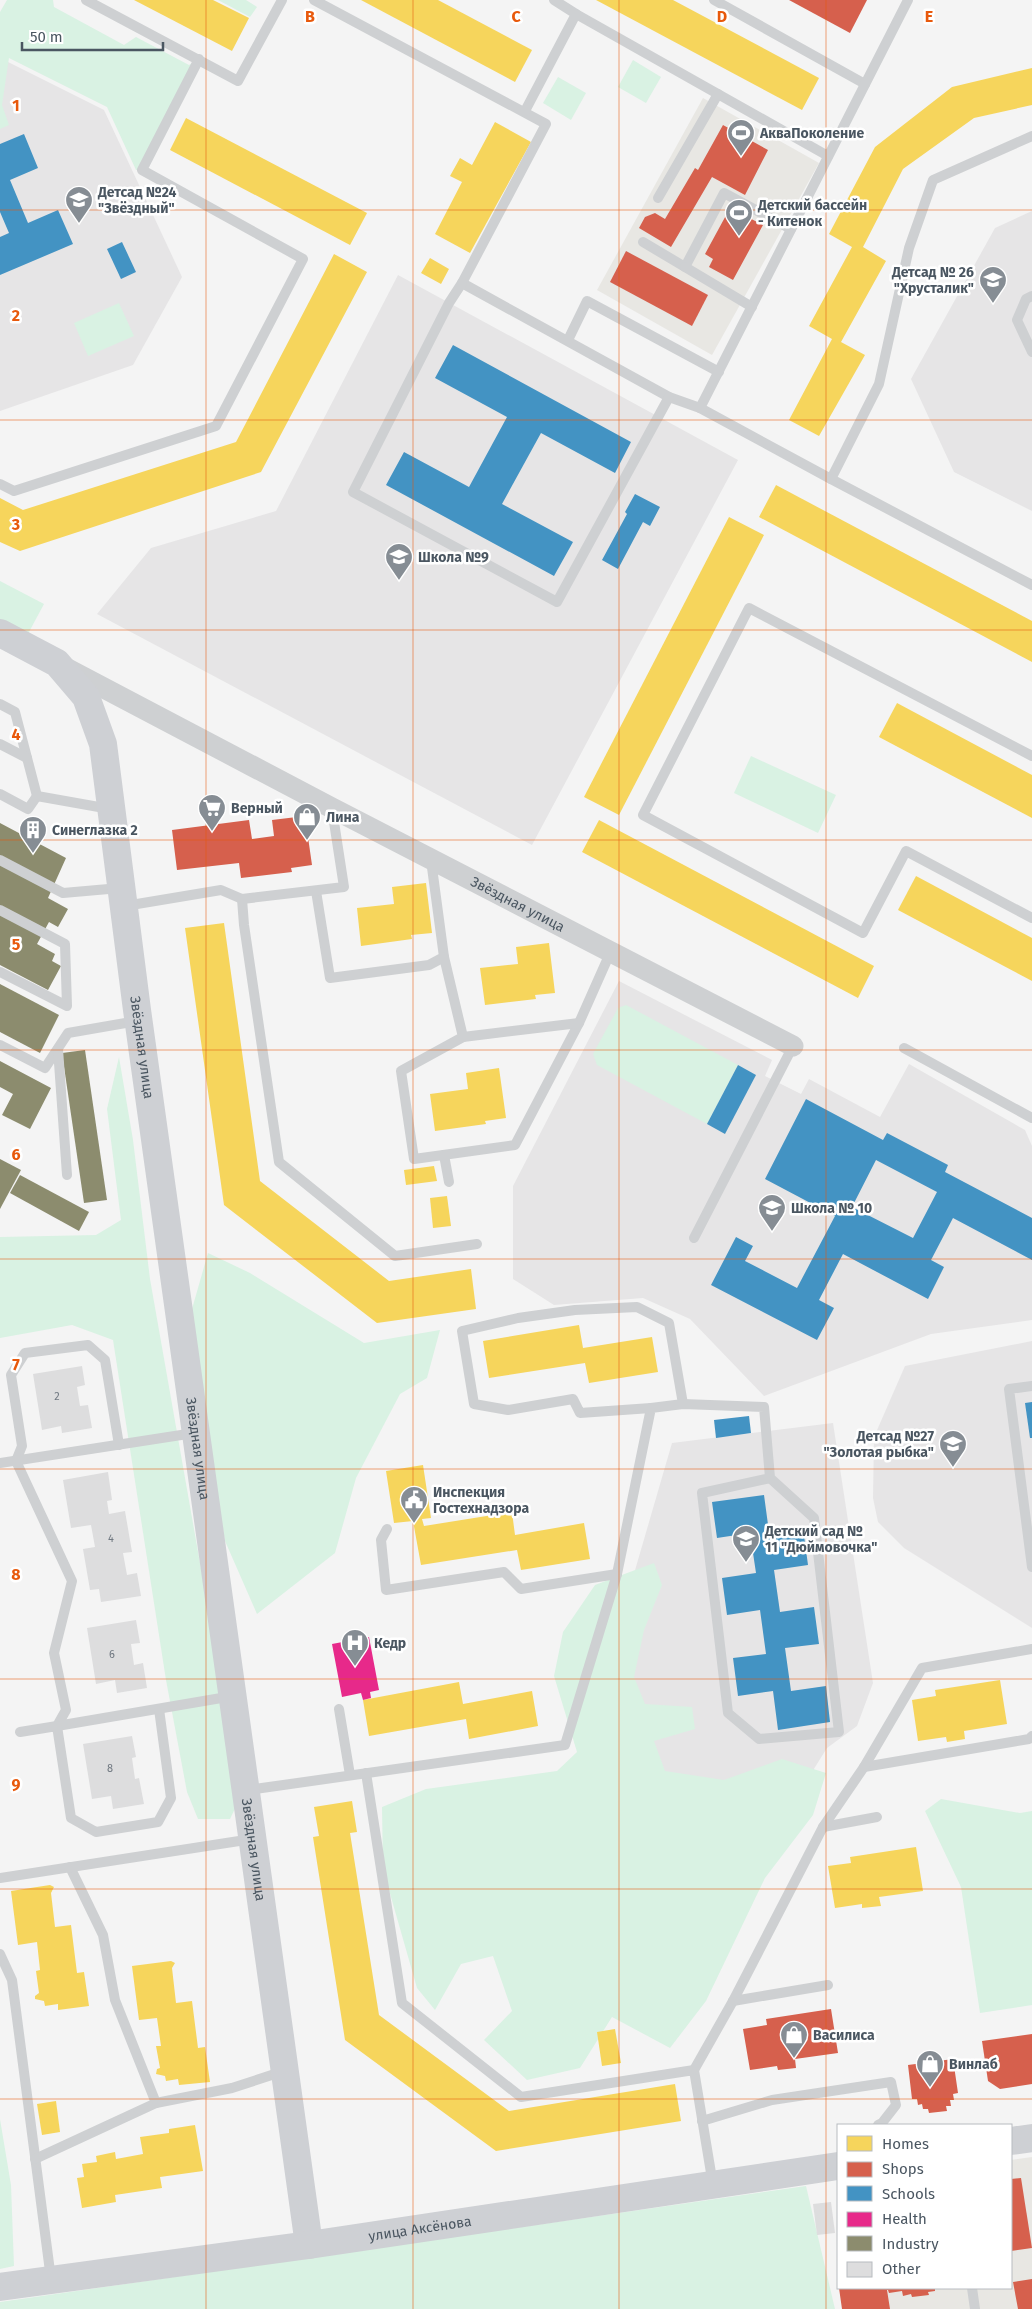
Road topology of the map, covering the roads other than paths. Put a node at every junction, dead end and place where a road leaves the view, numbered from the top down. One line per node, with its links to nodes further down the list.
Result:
1 (86, 0): 8 (lane)
2 (282, 0): 8 (lane)
3 (314, 0): 11 (lane)
4 (554, 0): 7 (lane)
5 (714, 0): 9 (lane)
6 (908, 0): 9 (lane)
7 (576, 14): 10 (lane); 11 (lane)
8 (199, 59): 27 (lane)
9 (865, 84): 13 (lane)
10 (718, 94): 13 (lane); 14 (lane)
11 (525, 111): 18 (lane)
12 (1032, 136): 26 (lane)
13 (828, 156): 15 (lane)
14 (658, 198)
15 (791, 229): 17 (lane); 20 (lane)
16 (643, 242): 17 (lane)
17 (685, 267): 20 (lane)
18 (462, 283): 21 (lane); 24 (lane)
19 (1032, 296): 22 (lane)
20 (752, 307): 23 (lane)
21 (568, 340): 23 (lane); 24 (lane)
22 (1032, 352)
23 (719, 372): 25 (lane)
24 (669, 397): 25 (lane)
25 (700, 408): 26 (lane)
26 (831, 479): 28 (lane)
27 (0, 484)
28 (1032, 585)
29 (0, 633): 30 (street, Звёздная улица)
30 (57, 663): 37 (street, Звёздная улица); 38 (street, Звёздная улица)
31 (0, 704): 34 (lane)
32 (0, 744): 34 (lane)
33 (1032, 756): 45 (lane)
34 (27, 758): 36 (lane)
35 (0, 794): 36 (lane)
36 (37, 796): 38 (lane)
37 (332, 808): 39 (street, Звёздная улица); 41 (lane)
38 (111, 809): 42 (street, Звёздная улица)
39 (431, 858): 46 (street, Звёздная улица); 47 (lane)
40 (0, 860): 42 (lane)
41 (316, 891): 43 (lane); 47 (lane)
42 (122, 898): 43 (lane); 49 (street, Звёздная улица)
43 (242, 899): 61 (lane)
44 (0, 910): 48 (lane)
45 (1032, 918)
46 (611, 951): 50 (lane); 53 (street, Звёздная улица)
47 (444, 957): 51 (lane)
48 (0, 972)
49 (138, 1020): 55 (lane); 65 (street, Звёздная улица)
50 (579, 1023): 51 (lane); 57 (lane)
51 (463, 1037): 57 (lane)
52 (0, 1045): 55 (lane)
53 (794, 1046): 60 (lane)
54 (904, 1048): 56 (lane)
55 (58, 1050): 58 (lane)
56 (1032, 1118)
57 (444, 1155): 59 (lane)
58 (67, 1175)
59 (449, 1182)
60 (694, 1238)
61 (477, 1244)
62 (1032, 1386): 71 (lane)
63 (683, 1404): 64 (lane); 64 (lane); 69 (lane)
64 (651, 1408): 72 (lane)
65 (196, 1432): 66 (lane); 74 (street, Звёздная улица)
66 (119, 1444): 67 (lane); 67 (lane)
67 (16, 1461): 68 (lane); 77 (lane)
68 (0, 1463)
69 (770, 1478): 69 (lane)
70 (387, 1529): 72 (lane)
71 (1032, 1567)
72 (617, 1574): 81 (lane)
73 (1032, 1649): 80 (lane)
74 (234, 1696): 75 (lane); 83 (street, Звёздная улица)
75 (159, 1709): 77 (lane); 77 (lane)
76 (339, 1709): 82 (lane)
77 (57, 1726): 78 (lane)
78 (20, 1732)
79 (1032, 1736): 80 (lane)
80 (864, 1767): 85 (lane)
81 (366, 1773): 82 (lane); 92 (lane)
82 (350, 1775): 83 (lane)
83 (247, 1790): 86 (street, Звёздная улица)
84 (878, 1817): 85 (lane)
85 (823, 1827): 91 (lane)
86 (253, 1839): 87 (lane); 93 (street, Звёздная улица)
87 (70, 1867): 88 (lane); 94 (lane)
88 (0, 1878)
89 (0, 1954): 99 (lane)
90 (828, 1985): 91 (lane)
91 (733, 2001): 92 (lane)
92 (694, 2070): 95 (lane)
93 (284, 2071): 94 (lane); 102 (street, Звёздная улица)
94 (156, 2103): 99 (lane)
95 (702, 2121): 96 (lane); 101 (lane)
96 (880, 2124)
97 (1032, 2138): 98 (street)
98 (1012, 2141)
99 (35, 2158): 103 (lane)
100 (837, 2166): 101 (street, улица Аксёнова)
101 (713, 2185): 102 (street, улица Аксёнова)
102 (309, 2245): 103 (street, улица Аксёнова)
103 (51, 2280): 104 (street, улица Аксёнова)
104 (0, 2287)
105 (972, 2289): 106 (lane)
106 (975, 2309)

